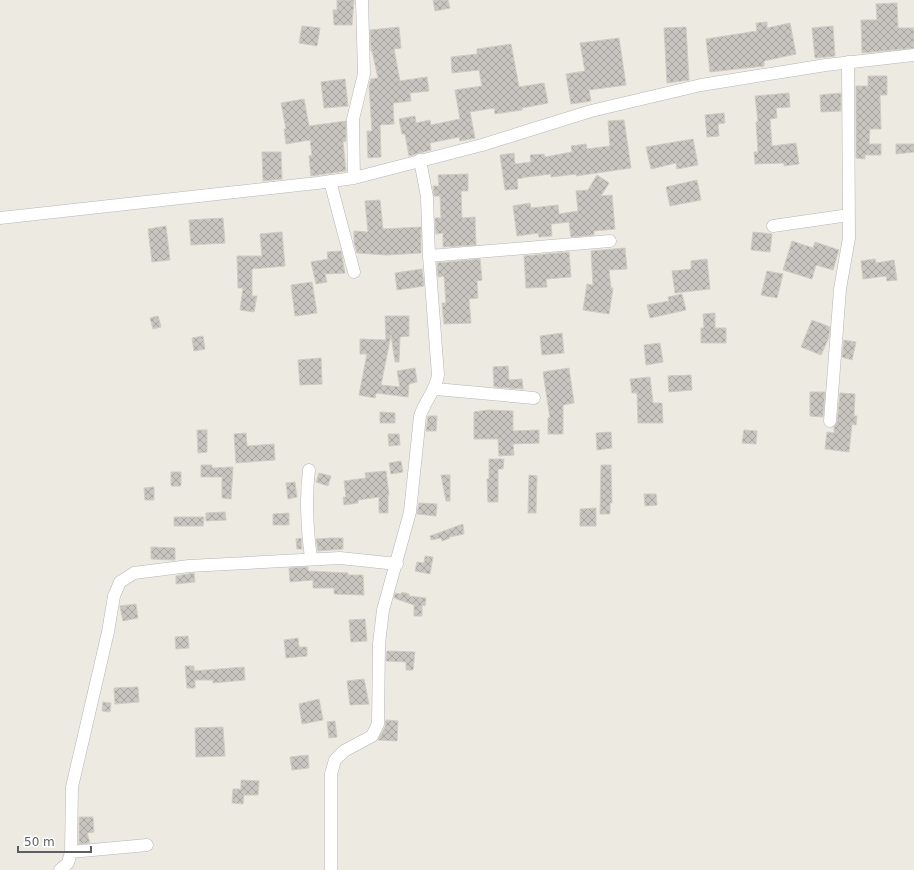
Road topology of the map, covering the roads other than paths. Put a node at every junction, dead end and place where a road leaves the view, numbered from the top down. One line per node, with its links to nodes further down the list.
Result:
1 (362, 0): 5 (street)
2 (914, 55): 3 (street)
3 (848, 62): 4 (street); 7 (street)
4 (420, 160): 5 (street); 11 (street)
5 (354, 178): 6 (street)
6 (330, 181): 8 (street); 12 (street)
7 (849, 215): 9 (street); 15 (street)
8 (0, 218)
9 (773, 226)
10 (610, 241): 11 (street)
11 (430, 256): 13 (street)
12 (354, 272)
13 (436, 389): 14 (street); 18 (street)
14 (534, 398)
15 (830, 421)
16 (309, 470): 17 (street)
17 (311, 558): 18 (street); 20 (street)
18 (397, 564): 22 (street)
19 (146, 845): 20 (street)
20 (71, 852): 21 (street)
21 (60, 870)
22 (331, 870)

